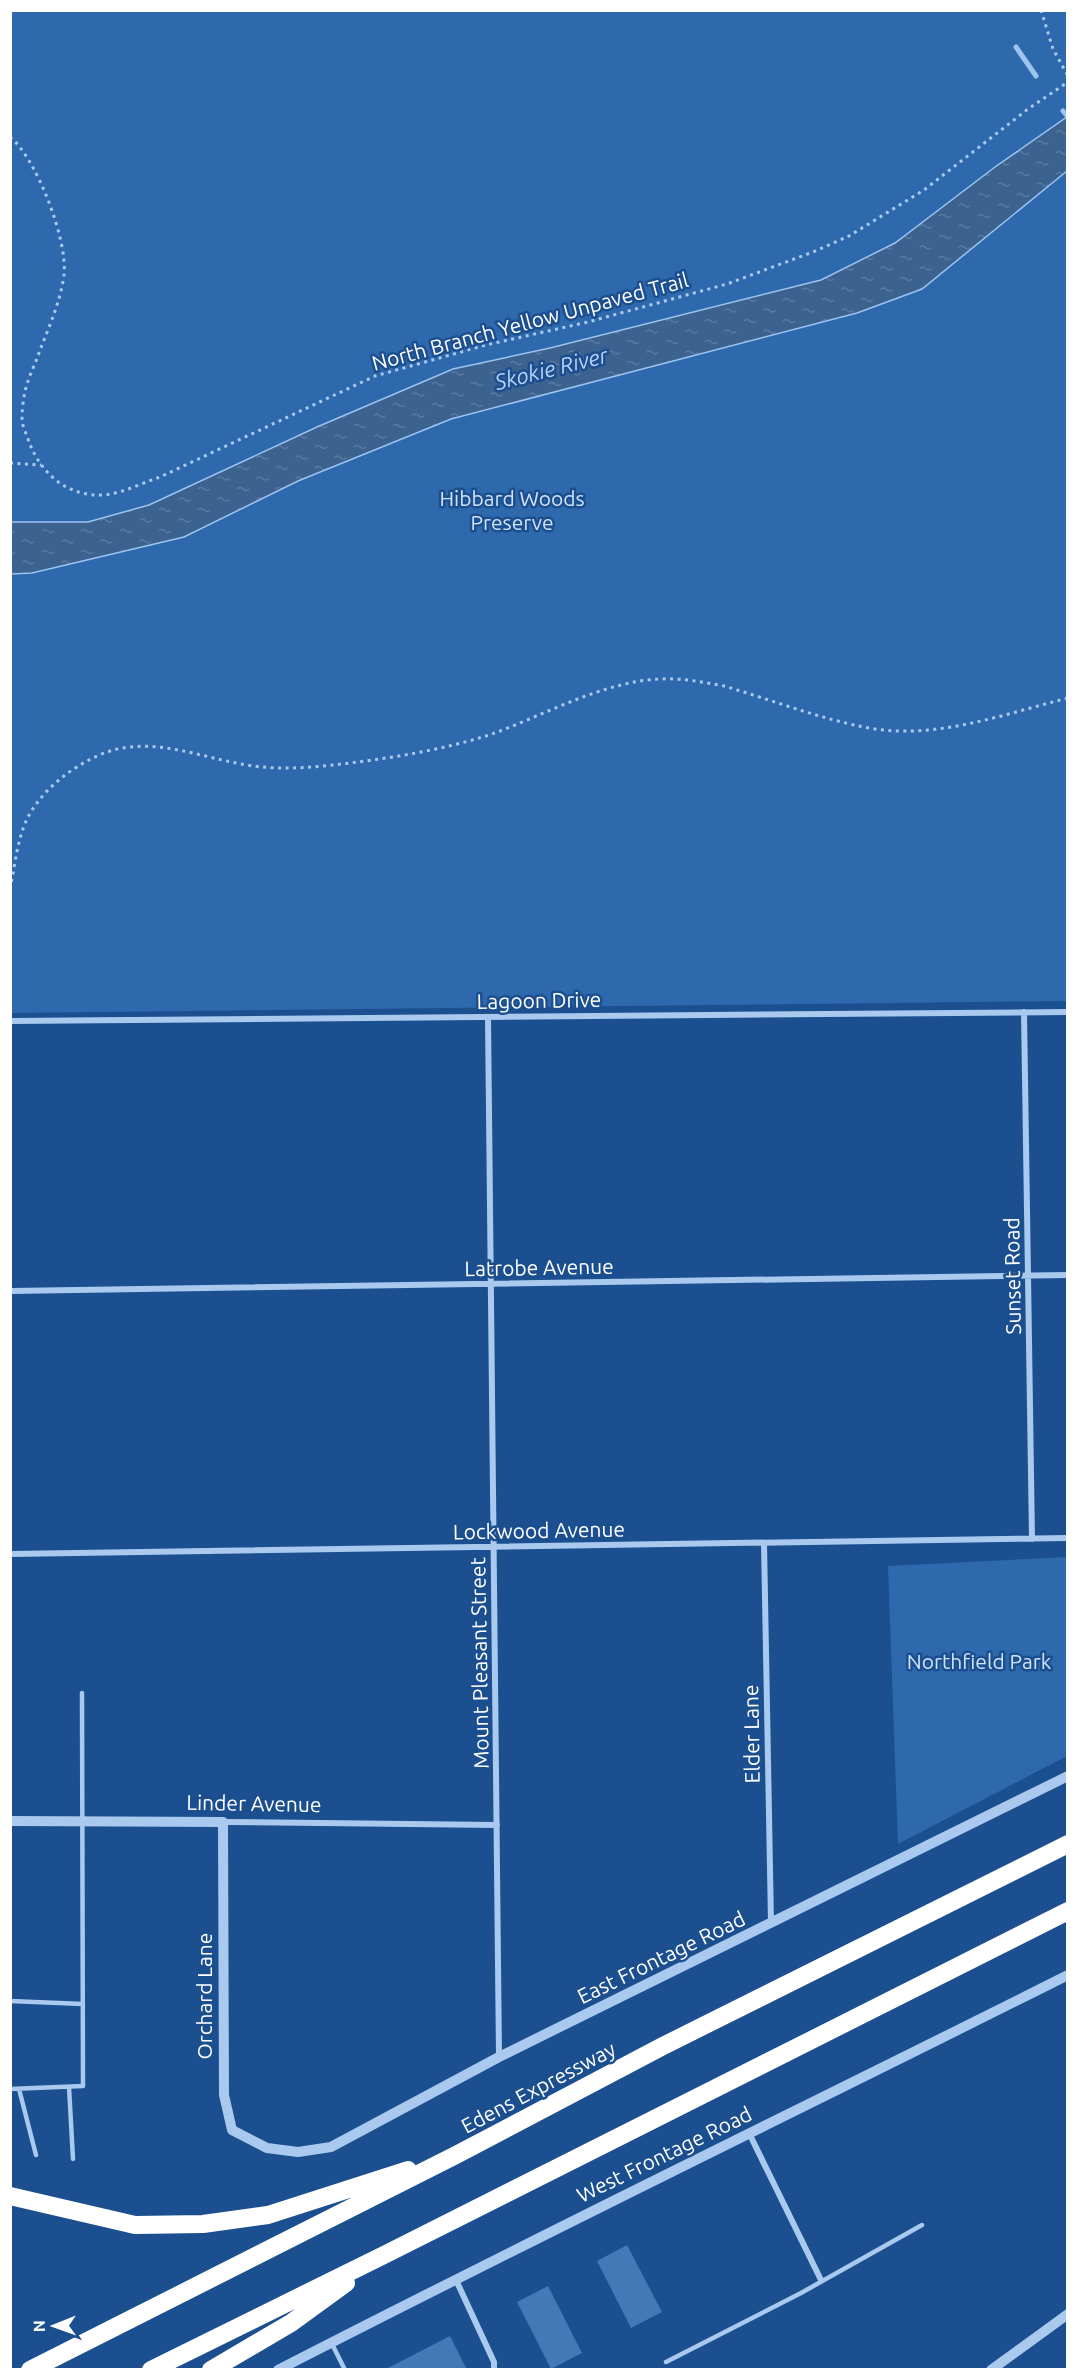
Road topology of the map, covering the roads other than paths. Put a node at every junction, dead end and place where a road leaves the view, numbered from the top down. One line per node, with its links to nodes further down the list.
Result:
1 (1024, 1012): 2 (street, Lagoon Drive); 3 (street, Lagoon Drive); 5 (street, Sunset Road)
2 (1068, 1012)
3 (488, 1017): 4 (street, Lagoon Drive); 7 (street, Mount Pleasant Street)
4 (10, 1021)
5 (1028, 1275): 6 (street, Latrobe Avenue); 7 (street, Latrobe Avenue); 10 (street, Sunset Road)
6 (1068, 1275)
7 (491, 1284): 8 (street, Latrobe Avenue); 12 (street, Mount Pleasant Street)
8 (10, 1291)
9 (1068, 1538): 10 (street, Lockwood Avenue)
10 (1032, 1539): 11 (street, Lockwood Avenue)
11 (764, 1543): 12 (street, Lockwood Avenue); 22 (street, Elder Lane)
12 (494, 1547): 13 (street, Lockwood Avenue); 19 (street, Mount Pleasant Street)
13 (10, 1554)
14 (82, 1693): 17 (lane)
15 (1068, 1776): 22 (street, East Frontage Road)
16 (10, 1821): 17 (street, Linder Avenue)
17 (83, 1821): 18 (street, Linder Avenue); 25 (lane)
18 (222, 1822): 19 (street, Linder Avenue); 31 (street, Orchard Lane)
19 (497, 1825): 26 (street, Mount Pleasant Street)
20 (1068, 1844): 33 (highway, Edens Expressway)
21 (1068, 1911): 37 (highway)
22 (771, 1925): 26 (street, East Frontage Road)
23 (1068, 1975): 30 (street, West Frontage Road)
24 (10, 2001): 25 (lane)
25 (83, 2004): 27 (lane)
26 (499, 2058): 31 (street, East Frontage Road)
27 (69, 2087): 29 (lane); 34 (lane)
28 (10, 2089): 29 (lane)
29 (19, 2089): 32 (lane)
30 (750, 2135): 38 (street, West Frontage Road); 39 (street)
31 (267, 2148)
32 (36, 2155)
33 (456, 2155): 35 (highway); 43 (highway, Edens Expressway)
34 (73, 2159)
35 (10, 2196)
36 (922, 2225): 39 (lane)
37 (384, 2255): 44 (highway); 45 (highway)
38 (456, 2280): 41 (street, West Frontage Road); 48 (street)
39 (821, 2280): 42 (lane)
40 (1068, 2314): 49 (street)
41 (331, 2342): 46 (street, West Frontage Road); 47 (lane)
42 (666, 2362)
43 (30, 2370)
44 (151, 2370)
45 (211, 2370)
46 (278, 2370)
47 (345, 2370)
48 (494, 2370)
49 (991, 2370)

